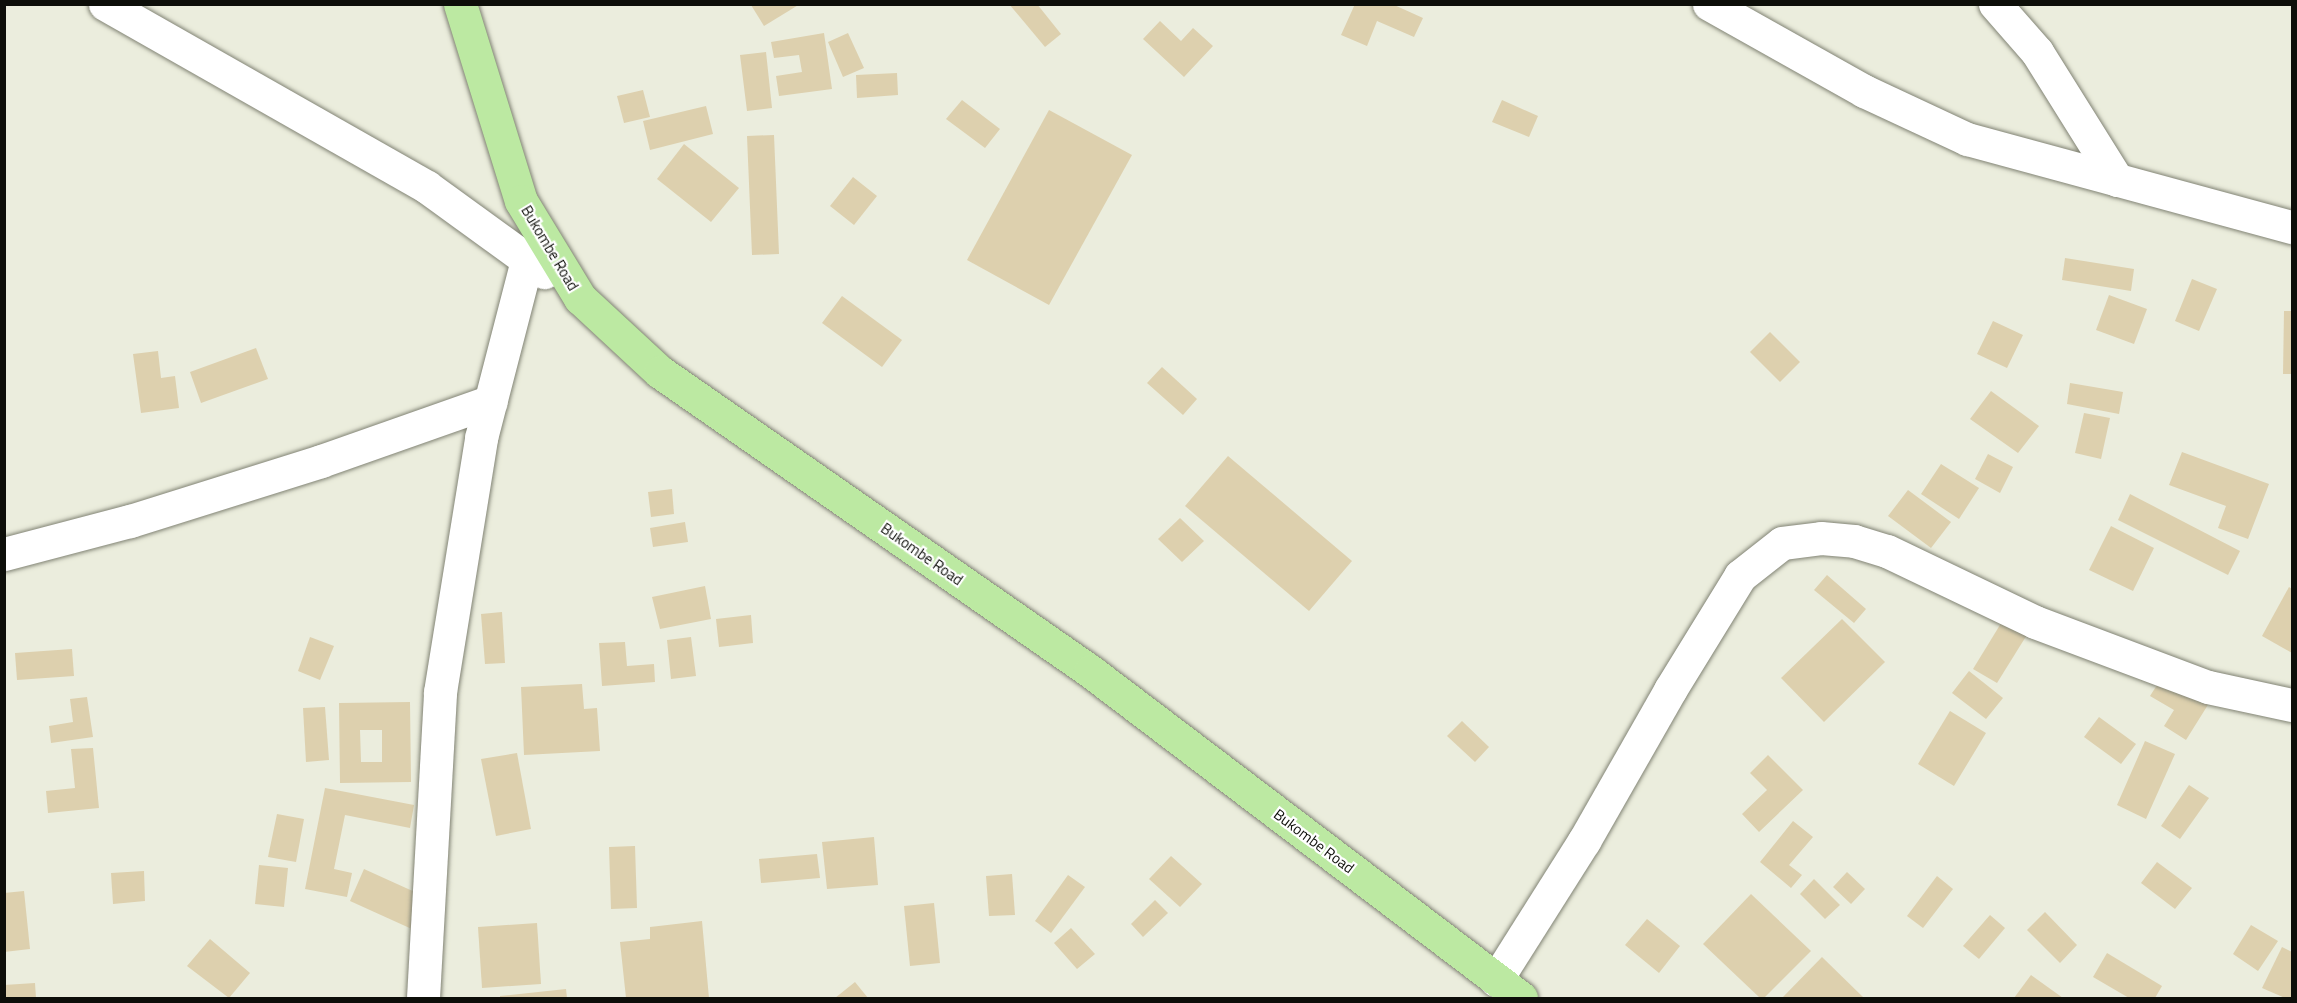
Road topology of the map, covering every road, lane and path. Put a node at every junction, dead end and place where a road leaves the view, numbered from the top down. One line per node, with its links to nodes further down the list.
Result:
1 (105, 4): 7 (street)
2 (460, 4): 8 (main road, Bukombe Road)
3 (1709, 4): 5 (street)
4 (1995, 4): 5 (street)
5 (2117, 180): 6 (street)
6 (2292, 227)
7 (527, 260): 8 (street); 9 (street)
8 (580, 298): 12 (main road, Bukombe Road)
9 (491, 401): 10 (street); 13 (street)
10 (4, 554)
11 (2292, 705): 12 (street)
12 (1509, 989)
13 (423, 999)

